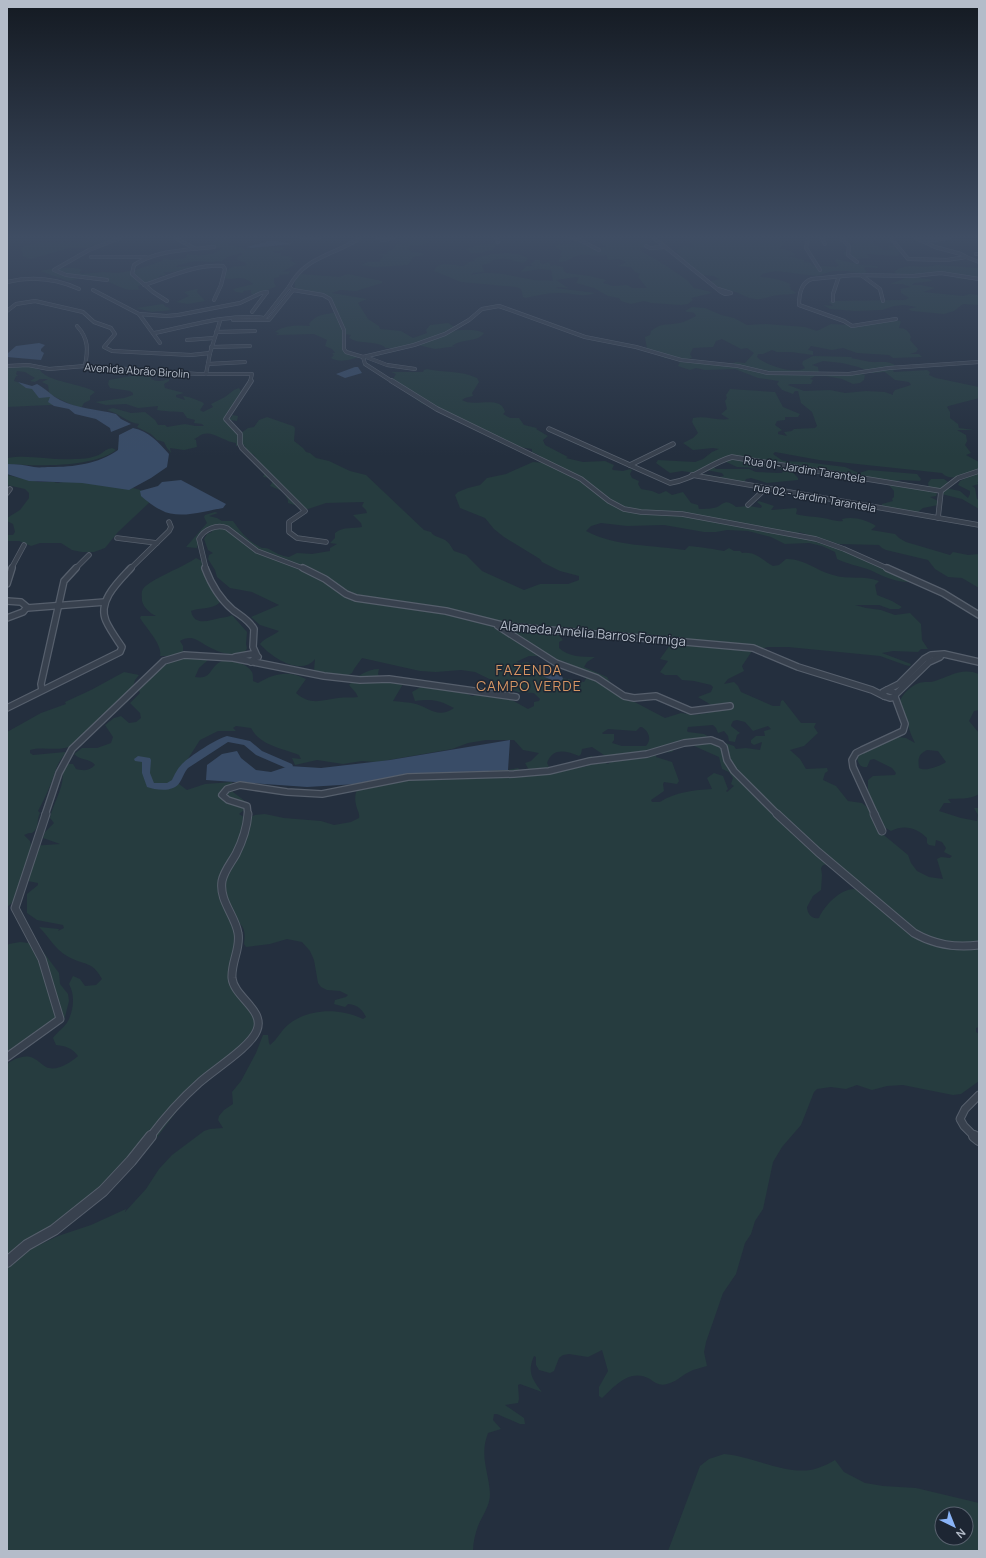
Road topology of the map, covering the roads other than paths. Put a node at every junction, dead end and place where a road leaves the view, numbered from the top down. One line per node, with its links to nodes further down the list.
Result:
1 (77, 311): 23 (street)
2 (133, 311): 10 (street)
3 (200, 311): 10 (street)
4 (270, 311): 11 (street)
5 (277, 311): 11 (street)
6 (335, 311): 24 (street)
7 (480, 311): 24 (street)
8 (512, 311): 26 (street)
9 (812, 311): 12 (street)
10 (139, 314): 17 (street)
11 (265, 317): 13 (street)
12 (896, 319)
13 (219, 321): 16 (street); 17 (street)
14 (77, 326): 29 (street)
15 (255, 331): 16 (street)
16 (216, 332): 18 (street)
17 (154, 334): 20 (street)
18 (214, 338): 19 (street); 22 (street)
19 (187, 340)
20 (160, 343)
21 (250, 346): 22 (street)
22 (211, 347): 23 (street)
23 (210, 353): 27 (street)
24 (364, 357): 30 (street); 55 (street)
25 (246, 362): 27 (street)
26 (979, 362)
27 (208, 364): 31 (street)
28 (7, 366): 29 (street, Avenida Abrão Birolin)
29 (85, 366): 31 (street, Avenida Abrão Birolin)
30 (415, 369)
31 (206, 374): 46 (street, Avenida Abrão Birolin)
32 (550, 429): 34 (street)
33 (673, 444): 34 (street)
34 (630, 465): 36 (street, Rua 01- Jardim Tarantela)
35 (979, 471): 39 (street)
36 (692, 476): 38 (street, rua 02 - Jardim Tarantela); 39 (street, Rua 01- Jardim Tarantela)
37 (10, 489): 40 (street)
38 (765, 489): 41 (street); 42 (street, rua 02 - Jardim Tarantela)
39 (941, 491): 42 (street)
40 (7, 494)
41 (748, 505)
42 (938, 518): 44 (street)
43 (169, 522): 47 (street)
44 (979, 525)
45 (117, 538): 47 (street)
46 (326, 542)
47 (157, 543): 52 (street)
48 (24, 545): 50 (street)
49 (89, 555): 53 (street)
50 (7, 584)
51 (7, 601): 54 (street)
52 (105, 602): 53 (street); 67 (street)
53 (58, 606): 54 (street); 67 (street)
54 (27, 608): 56 (street)
55 (979, 615)
56 (7, 618)
57 (495, 624): 58 (street, Alameda Amélia Barros Formiga); 68 (street, Alameda Amélia Barros Formiga); 71 (street)
58 (253, 648): 59 (street); 60 (street, Alameda Amélia Barros Formiga)
59 (246, 655): 60 (street); 61 (street); 62 (street)
60 (256, 656): 63 (street); 65 (street)
61 (233, 658): 62 (street); 76 (street)
62 (242, 660): 63 (street)
63 (251, 662): 65 (street)
64 (979, 662): 68 (street)
65 (269, 664): 70 (street)
66 (979, 665): 69 (street)
67 (42, 690): 72 (street)
68 (886, 693): 69 (street, Alameda Amélia Barros Formiga); 73 (street)
69 (896, 695): 73 (street)
70 (516, 697)
71 (730, 706)
72 (7, 708)
73 (898, 709): 74 (street)
74 (882, 831)
75 (979, 945): 79 (street)
76 (7, 1058)
77 (979, 1095): 78 (street)
78 (979, 1140)
79 (7, 1262)

